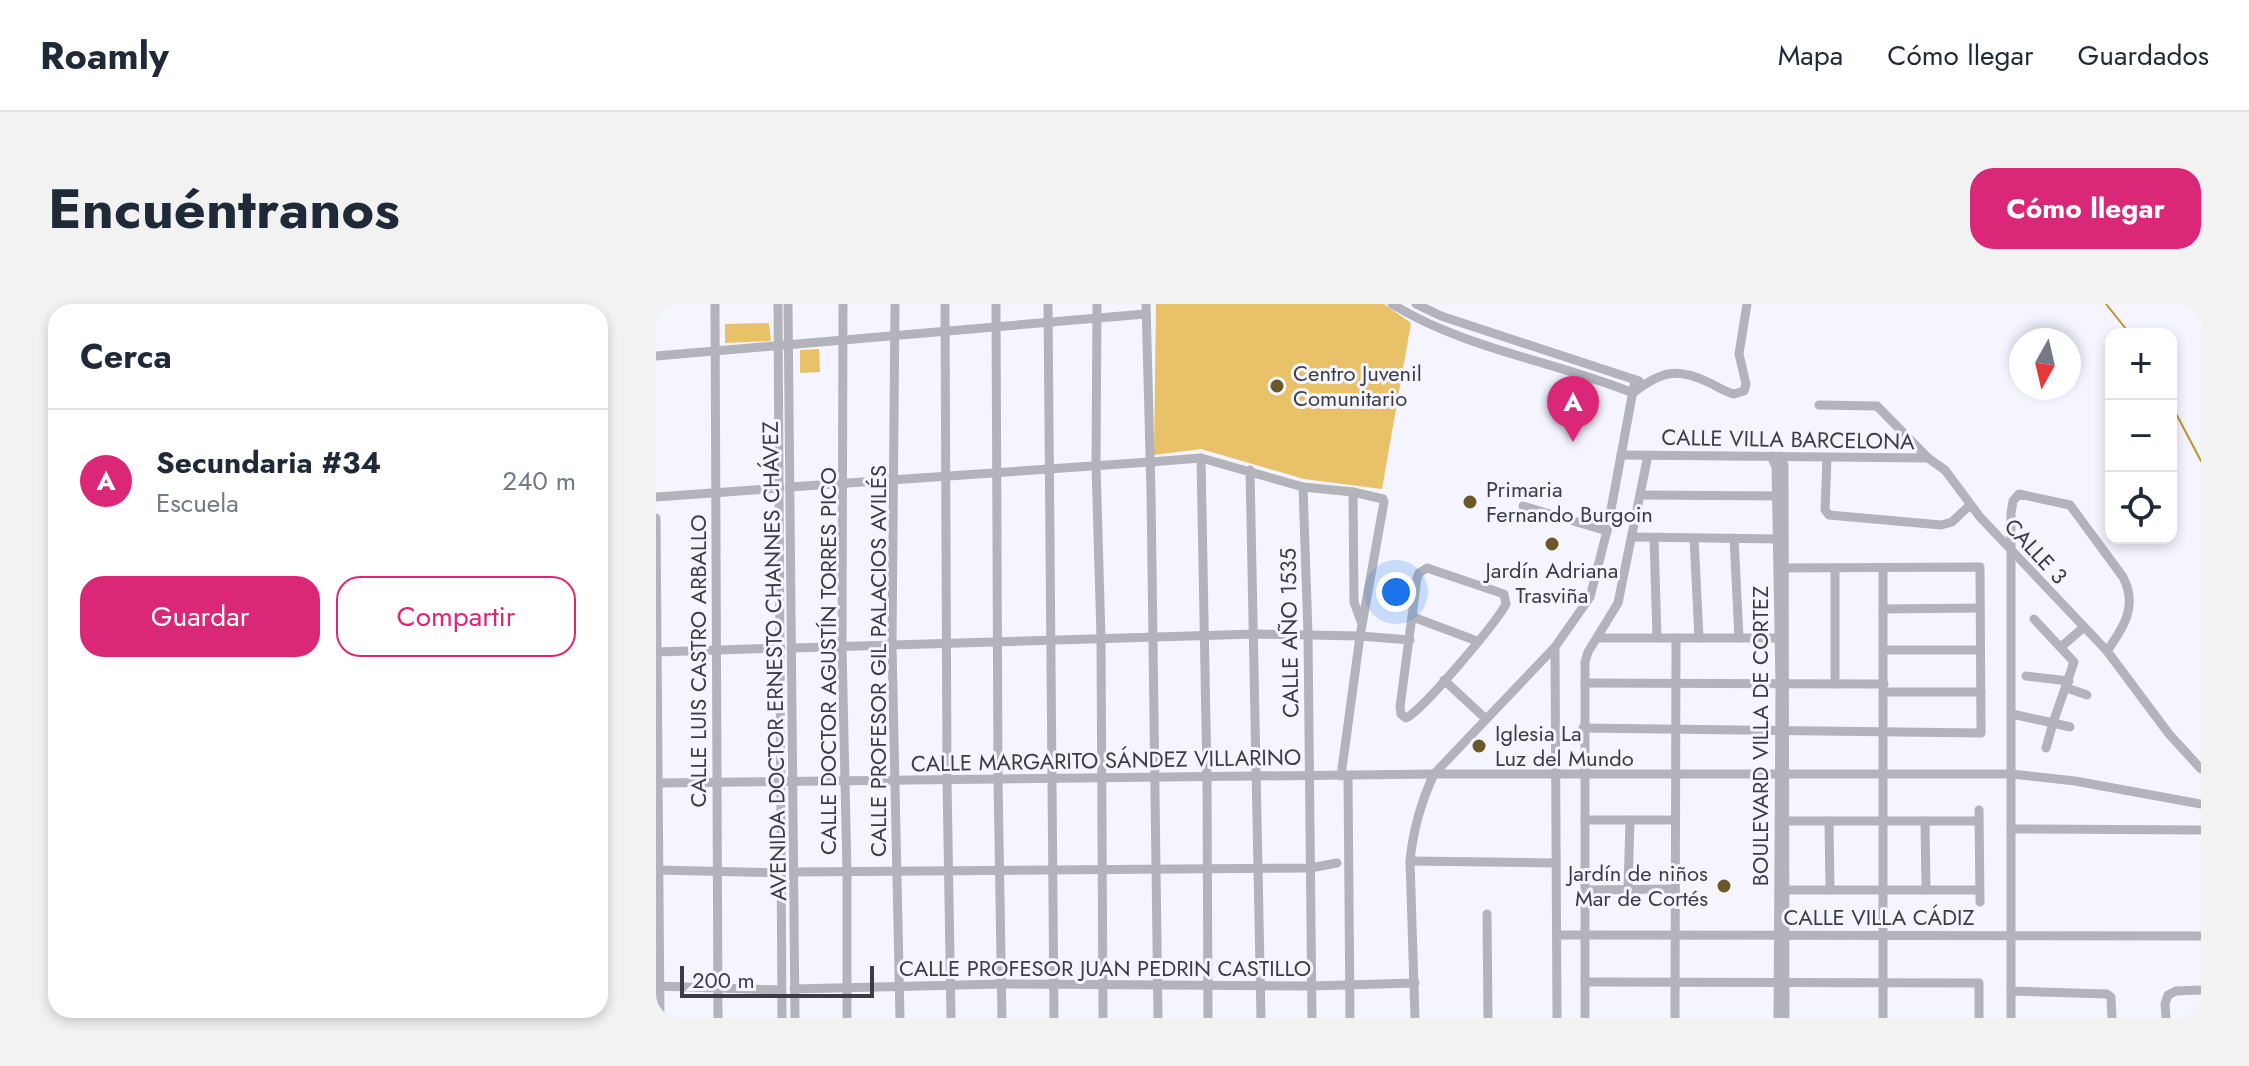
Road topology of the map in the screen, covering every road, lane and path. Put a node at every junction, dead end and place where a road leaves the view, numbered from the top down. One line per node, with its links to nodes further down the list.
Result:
1 (715, 304): 23 (street, CALLE LUIS CASTRO ARBALLO)
2 (778, 304): 21 (street, AVENIDA DOCTOR ERNESTO CHANNES CHÁVEZ)
3 (788, 304): 21 (street, AVENIDA DOCTOR ERNESTO CHANNES CHÁVEZ)
4 (843, 304): 20 (street, CALLE DOCTOR AGUSTÍN TORRES PICO)
5 (895, 304): 18 (street, CALLE PROFESOR GIL PALACIOS AVILÉS)
6 (945, 304): 17 (street)
7 (996, 304): 16 (street)
8 (1048, 304): 15 (street)
9 (1097, 304): 14 (street)
10 (1392, 304): 22 (street)
11 (1416, 304): 19 (street)
12 (1747, 304): 26 (street)
13 (1145, 309): 14 (street); 35 (street)
14 (1096, 318): 15 (street); 36 (street)
15 (1048, 323): 16 (street); 37 (street)
16 (996, 327): 17 (street); 39 (street)
17 (946, 331): 18 (street); 40 (street)
18 (895, 335): 20 (street); 41 (street, CALLE PROFESOR GIL PALACIOS AVILÉS)
19 (1497, 335): 22 (street); 25 (street)
20 (843, 340): 21 (street); 42 (street, CALLE DOCTOR AGUSTÍN TORRES PICO)
21 (783, 345): 23 (street); 43 (street, AVENIDA DOCTOR ERNESTO CHANNES CHÁVEZ)
22 (1492, 346): 27 (street)
23 (716, 351): 24 (street); 46 (street, CALLE LUIS CASTRO ARBALLO)
24 (656, 356)
25 (1635, 380): 26 (street); 27 (street)
26 (1648, 381): 27 (street)
27 (1633, 393): 29 (street)
28 (1819, 405): 34 (street, CALLE 3)
29 (1621, 455): 30 (street, CALLE VILLA BARCELONA); 53 (street)
30 (1648, 455): 31 (street, CALLE VILLA BARCELONA); 47 (street, CALLE VILLA BARCELONA)
31 (1775, 456): 33 (street, CALLE VILLA BARCELONA); 48 (street, BOULEVARD VILLA DE CORTEZ)
32 (1201, 458): 35 (street); 38 (street); 71 (street)
33 (1827, 458): 34 (street, CALLE VILLA BARCELONA); 50 (street)
34 (1928, 458): 50 (street, CALLE 3)
35 (1150, 462): 36 (street); 74 (street)
36 (1096, 465): 37 (street); 73 (street)
37 (1050, 468): 39 (street); 81 (street)
38 (1250, 470): 44 (street); 69 (street)
39 (996, 472): 40 (street); 84 (street)
40 (947, 475): 41 (street); 85 (street)
41 (895, 479): 42 (street); 86 (street, CALLE PROFESOR GIL PALACIOS AVILÉS)
42 (845, 482): 43 (street); 87 (street, CALLE DOCTOR AGUSTÍN TORRES PICO)
43 (785, 487): 46 (street); 90 (street, AVENIDA DOCTOR ERNESTO CHANNES CHÁVEZ); 91 (street, AVENIDA DOCTOR ERNESTO CHANNES CHÁVEZ)
44 (1303, 487): 45 (street); 70 (street, CALLE AÑO 1535)
45 (1353, 492): 67 (street); 67 (street)
46 (716, 493): 49 (street); 92 (street, CALLE LUIS CASTRO ARBALLO)
47 (1641, 495): 48 (street); 54 (street, CALLE VILLA BARCELONA)
48 (1780, 496): 58 (street, BOULEVARD VILLA DE CORTEZ)
49 (656, 497)
50 (1970, 505): 59 (street, CALLE 3)
51 (1523, 506): 53 (street)
52 (656, 518): 96 (street)
53 (1607, 531): 88 (street)
54 (1633, 537): 55 (street); 75 (street, CALLE VILLA BARCELONA)
55 (1654, 538): 56 (street); 76 (street)
56 (1694, 538): 57 (street); 78 (street)
57 (1734, 538): 58 (street); 79 (street)
58 (1781, 539): 60 (street, BOULEVARD VILLA DE CORTEZ); 80 (street, BOULEVARD VILLA DE CORTEZ)
59 (2012, 552): 68 (street, CALLE 3); 95 (street); 107 (street)
60 (1785, 568): 61 (street); 80 (street, BOULEVARD VILLA DE CORTEZ)
61 (1835, 568): 62 (street); 102 (street)
62 (1883, 568): 63 (street); 64 (street)
63 (1980, 608): 64 (street); 94 (street)
64 (1883, 609): 93 (street)
65 (1413, 617): 82 (street); 83 (street); 83 (street)
66 (2034, 619): 89 (street)
67 (1362, 624): 72 (street)
68 (2084, 627): 89 (street); 95 (street, CALLE 3)
69 (1255, 634): 70 (street); 71 (street); 127 (street)
70 (1308, 634): 72 (street); 124 (street, CALLE AÑO 1535)
71 (1205, 635): 74 (street); 126 (street)
72 (1360, 636): 82 (street); 125 (street)
73 (1101, 637): 74 (street); 81 (street); 128 (street)
74 (1153, 637): 129 (street)
75 (1599, 638): 76 (street); 99 (street, CALLE VILLA BARCELONA)
76 (1657, 638): 77 (street)
77 (1676, 638): 78 (street); 100 (street)
78 (1699, 638): 79 (street)
79 (1739, 638): 80 (street)
80 (1783, 638): 101 (street, BOULEVARD VILLA DE CORTEZ)
81 (1050, 639): 84 (street); 132 (street)
82 (1410, 640): 98 (street)
83 (1477, 641): 98 (street)
84 (997, 642): 85 (street); 131 (street)
85 (946, 644): 86 (street); 130 (street)
86 (892, 646): 87 (street); 134 (street, CALLE PROFESOR GIL PALACIOS AVILÉS)
87 (842, 647): 91 (street); 133 (street, CALLE DOCTOR AGUSTÍN TORRES PICO)
88 (1555, 647): 108 (street); 118 (street)
89 (2061, 647): 103 (street)
90 (781, 648): 92 (street); 136 (street, AVENIDA DOCTOR ERNESTO CHANNES CHÁVEZ)
91 (792, 648): 136 (street, AVENIDA DOCTOR ERNESTO CHANNES CHÁVEZ)
92 (716, 650): 96 (street); 135 (street, CALLE LUIS CASTRO ARBALLO)
93 (1884, 650): 94 (street); 104 (street)
94 (1980, 650): 105 (street)
95 (2107, 651): 116 (street, CALLE 3)
96 (657, 652): 137 (street)
97 (2026, 676): 103 (street)
98 (1444, 680): 108 (street)
99 (1585, 683): 100 (street); 111 (street, CALLE VILLA BARCELONA)
100 (1676, 684): 101 (street); 112 (street)
101 (1783, 684): 102 (street); 113 (street, BOULEVARD VILLA DE CORTEZ)
102 (1835, 684): 104 (street)
103 (2068, 684): 106 (street); 109 (street)
104 (1884, 688): 105 (street); 114 (street)
105 (1981, 692): 114 (street)
106 (2087, 695)
107 (2012, 714): 109 (street); 123 (street)
108 (1486, 719): 117 (street)
109 (2053, 723): 110 (street); 115 (street)
110 (2070, 727)
111 (1583, 728): 112 (street); 119 (street, CALLE VILLA BARCELONA)
112 (1675, 729): 113 (street); 120 (street)
113 (1783, 729): 114 (street); 121 (street, BOULEVARD VILLA DE CORTEZ)
114 (1883, 732): 122 (street)
115 (2046, 748)
116 (2201, 769)
117 (1434, 774): 118 (street, CALLE MARGARITO SÁNDEZ VILLARINO); 125 (street, CALLE MARGARITO SÁNDEZ VILLARINO); 150 (street)
118 (1555, 774): 119 (street, CALLE MARGARITO SÁNDEZ VILLARINO); 152 (street)
119 (1584, 774): 120 (street, CALLE MARGARITO SÁNDEZ VILLARINO); 140 (street, CALLE VILLA BARCELONA)
120 (1675, 774): 121 (street, CALLE MARGARITO SÁNDEZ VILLARINO); 142 (street)
121 (1782, 774): 122 (street, CALLE MARGARITO SÁNDEZ VILLARINO); 143 (street, BOULEVARD VILLA DE CORTEZ)
122 (1883, 774): 123 (street, CALLE MARGARITO SÁNDEZ VILLARINO); 145 (street)
123 (2012, 774): 138 (street, CALLE MARGARITO SÁNDEZ VILLARINO); 148 (street)
124 (1309, 776): 125 (street, CALLE MARGARITO SÁNDEZ VILLARINO); 127 (street, CALLE MARGARITO SÁNDEZ VILLARINO); 155 (street, CALLE AÑO 1535)
125 (1344, 776): 196 (street)
126 (1207, 777): 127 (street, CALLE MARGARITO SÁNDEZ VILLARINO); 129 (street, CALLE MARGARITO SÁNDEZ VILLARINO); 154 (street)
127 (1258, 777): 156 (street)
128 (1102, 778): 129 (street, CALLE MARGARITO SÁNDEZ VILLARINO); 132 (street, CALLE MARGARITO SÁNDEZ VILLARINO); 159 (street)
129 (1155, 778): 153 (street)
130 (947, 779): 131 (street, CALLE MARGARITO SÁNDEZ VILLARINO); 134 (street, CALLE MARGARITO SÁNDEZ VILLARINO); 161 (street)
131 (998, 779): 132 (street, CALLE MARGARITO SÁNDEZ VILLARINO); 162 (street)
132 (1051, 779): 158 (street)
133 (845, 780): 134 (street, CALLE MARGARITO SÁNDEZ VILLARINO); 136 (street, CALLE MARGARITO SÁNDEZ VILLARINO); 165 (street, CALLE DOCTOR AGUSTÍN TORRES PICO)
134 (895, 780): 160 (street, CALLE PROFESOR GIL PALACIOS AVILÉS)
135 (716, 782): 136 (street, CALLE MARGARITO SÁNDEZ VILLARINO); 137 (street, CALLE MARGARITO SÁNDEZ VILLARINO); 163 (street, CALLE LUIS CASTRO ARBALLO)
136 (787, 782): 164 (street, AVENIDA DOCTOR ERNESTO CHANNES CHÁVEZ); 166 (street, AVENIDA DOCTOR ERNESTO CHANNES CHÁVEZ)
137 (657, 783): 157 (street)
138 (2201, 804)
139 (1979, 810): 147 (street)
140 (1585, 820): 141 (street); 169 (street, CALLE VILLA BARCELONA)
141 (1630, 820): 142 (street); 167 (street)
142 (1675, 820): 168 (street)
143 (1783, 821): 144 (street); 170 (street, BOULEVARD VILLA DE CORTEZ)
144 (1829, 821): 145 (street); 171 (street)
145 (1882, 821): 146 (street); 172 (street)
146 (1925, 821): 147 (street); 173 (street)
147 (1979, 821): 174 (street)
148 (2011, 829): 149 (street); 182 (street)
149 (2201, 830)
150 (1410, 861): 152 (street); 187 (street)
151 (1337, 863): 155 (street)
152 (1556, 863): 177 (street)
153 (1158, 868): 154 (street); 159 (street); 193 (street)
154 (1206, 868): 156 (street); 194 (street)
155 (1310, 868): 156 (street); 200 (street, CALLE AÑO 1535)
156 (1259, 869): 195 (street)
157 (657, 870): 163 (street); 197 (street)
158 (1052, 870): 159 (street); 162 (street); 190 (street)
159 (1102, 870): 191 (street)
160 (897, 871): 161 (street); 165 (street); 199 (street, CALLE PROFESOR GIL PALACIOS AVILÉS)
161 (949, 871): 162 (street); 192 (street)
162 (1001, 871): 189 (street)
163 (717, 872): 166 (street); 201 (street, CALLE LUIS CASTRO ARBALLO)
164 (794, 872): 165 (street); 202 (street, AVENIDA DOCTOR ERNESTO CHANNES CHÁVEZ)
165 (847, 872): 198 (street, CALLE DOCTOR AGUSTÍN TORRES PICO)
166 (782, 873): 203 (street, AVENIDA DOCTOR ERNESTO CHANNES CHÁVEZ)
167 (1628, 889): 168 (street); 169 (street)
168 (1675, 889): 180 (street)
169 (1585, 890): 178 (street, CALLE VILLA BARCELONA)
170 (1783, 890): 171 (street); 179 (street, BOULEVARD VILLA DE CORTEZ)
171 (1830, 890): 172 (street)
172 (1882, 890): 173 (street); 181 (street)
173 (1926, 890): 174 (street)
174 (1979, 890): 175 (street)
175 (1980, 902)
176 (1487, 914): 222 (street)
177 (1557, 935): 178 (street, CALLE VILLA CÁDIZ); 223 (street)
178 (1585, 935): 180 (street, CALLE VILLA CÁDIZ); 184 (street, CALLE VILLA BARCELONA)
179 (1783, 935): 180 (street, CALLE VILLA CÁDIZ); 181 (street, CALLE VILLA CÁDIZ); 186 (street, BOULEVARD VILLA DE CORTEZ)
180 (1675, 936): 185 (street)
181 (1882, 936): 182 (street, CALLE VILLA CÁDIZ); 188 (street)
182 (2011, 936): 183 (street, CALLE VILLA CÁDIZ); 205 (street)
183 (2201, 936)
184 (1585, 982): 185 (street); 224 (street, CALLE VILLA BARCELONA)
185 (1675, 982): 186 (street); 225 (street)
186 (1782, 982): 188 (street); 226 (street, BOULEVARD VILLA DE CORTEZ); 227 (street, BOULEVARD VILLA DE CORTEZ)
187 (1415, 983): 196 (street, CALLE PROFESOR JUAN PEDRIN CASTILLO); 221 (street)
188 (1883, 983): 228 (street); 229 (street)
189 (1002, 984): 190 (street, CALLE PROFESOR JUAN PEDRIN CASTILLO); 192 (street, CALLE PROFESOR JUAN PEDRIN CASTILLO); 213 (street)
190 (1053, 984): 191 (street, CALLE PROFESOR JUAN PEDRIN CASTILLO); 214 (street)
191 (1102, 984): 193 (street, CALLE PROFESOR JUAN PEDRIN CASTILLO); 215 (street)
192 (951, 985): 199 (street, CALLE PROFESOR JUAN PEDRIN CASTILLO); 212 (street)
193 (1159, 985): 194 (street, CALLE PROFESOR JUAN PEDRIN CASTILLO); 216 (street)
194 (1207, 985): 195 (street, CALLE PROFESOR JUAN PEDRIN CASTILLO); 217 (street)
195 (1260, 985): 200 (street, CALLE PROFESOR JUAN PEDRIN CASTILLO); 218 (street)
196 (1349, 985): 200 (street, CALLE PROFESOR JUAN PEDRIN CASTILLO); 220 (street)
197 (658, 986): 201 (street); 206 (street)
198 (846, 986): 199 (street, CALLE PROFESOR JUAN PEDRIN CASTILLO); 202 (street, CALLE PROFESOR JUAN PEDRIN CASTILLO); 210 (street, CALLE DOCTOR AGUSTÍN TORRES PICO)
199 (900, 986): 211 (street, CALLE PROFESOR GIL PALACIOS AVILÉS)
200 (1311, 986): 219 (street, CALLE AÑO 1535)
201 (718, 989): 203 (street); 207 (street, CALLE LUIS CASTRO ARBALLO)
202 (794, 989): 209 (street, AVENIDA DOCTOR ERNESTO CHANNES CHÁVEZ)
203 (781, 990): 208 (street, AVENIDA DOCTOR ERNESTO CHANNES CHÁVEZ)
204 (2201, 990): 232 (street)
205 (2011, 991): 230 (street); 231 (street)
206 (658, 1017)
207 (718, 1018)
208 (782, 1018)
209 (795, 1018)
210 (847, 1018)
211 (900, 1018)
212 (951, 1018)
213 (1002, 1018)
214 (1054, 1018)
215 (1103, 1018)
216 (1158, 1018)
217 (1208, 1018)
218 (1261, 1018)
219 (1312, 1018)
220 (1350, 1018)
221 (1415, 1018)
222 (1488, 1018)
223 (1557, 1018)
224 (1585, 1018)
225 (1675, 1018)
226 (1778, 1018)
227 (1785, 1018)
228 (1883, 1018)
229 (1979, 1018)
230 (2011, 1018)
231 (2112, 1018)
232 (2166, 1018)

